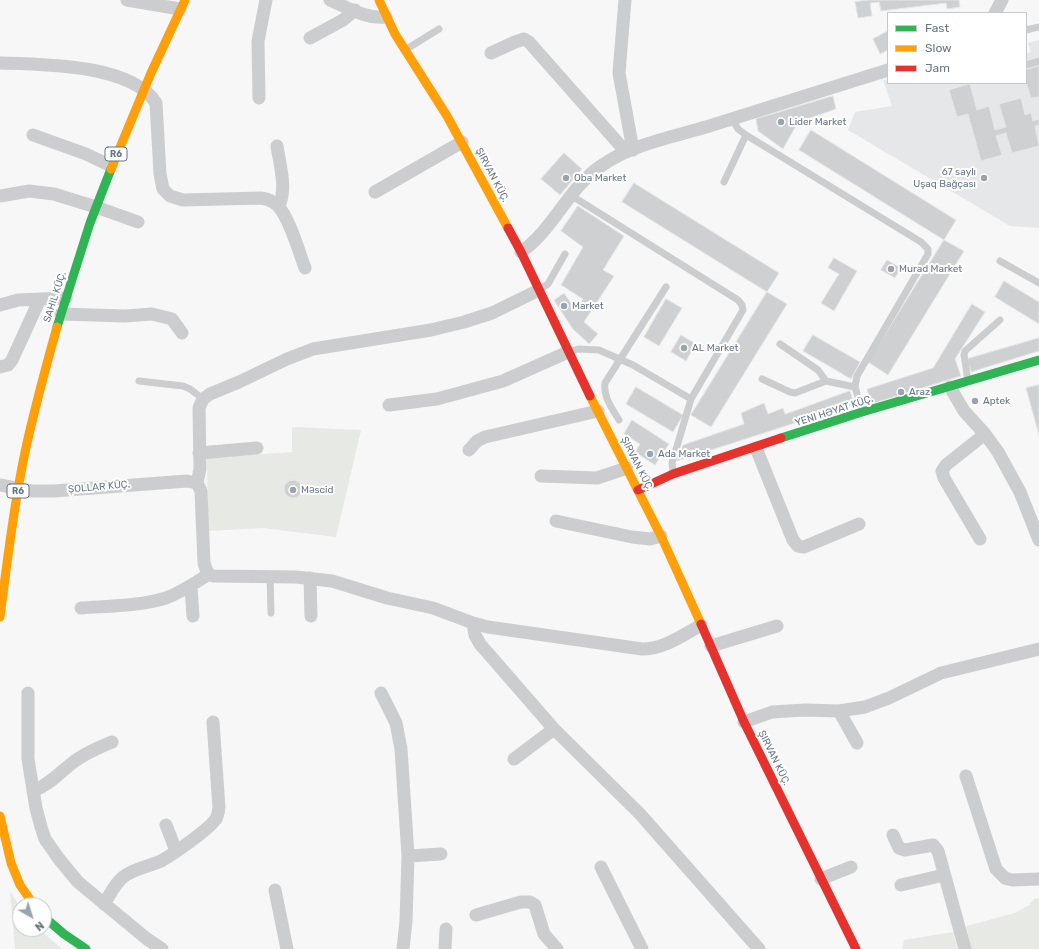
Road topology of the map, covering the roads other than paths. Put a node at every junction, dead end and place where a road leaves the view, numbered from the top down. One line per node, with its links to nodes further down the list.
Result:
1 (127, 0): 6 (street)
2 (266, 0): 20 (street)
3 (330, 0): 7 (street)
4 (379, 0): 8 (main road, ŞIRVAN KÜÇ.)
5 (625, 0): 26 (street)
6 (182, 5): 19 (main road, SAHIL KÜÇ. / R6)
7 (355, 10): 8 (street); 12 (street)
8 (386, 17): 13 (main road, ŞIRVAN KÜÇ.)
9 (1039, 28): 11 (lane)
10 (439, 30): 13 (lane)
11 (1027, 30)
12 (310, 38)
13 (405, 50): 24 (main road, ŞIRVAN KÜÇ.)
14 (491, 53): 26 (street)
15 (1039, 61): 17 (lane)
16 (0, 63): 19 (street)
17 (1027, 65)
18 (887, 70): 21 (street)
19 (143, 90): 27 (main road, SAHIL KÜÇ. / R6); 32 (street)
20 (259, 98)
21 (732, 118): 23 (lane); 26 (street)
22 (33, 135): 27 (street)
23 (746, 136): 28 (lane); 58 (lane)
24 (462, 142): 29 (street); 35 (main road, ŞIRVAN KÜÇ.)
25 (277, 146): 32 (street)
26 (630, 151): 31 (street)
27 (111, 166): 33 (main road, SAHIL KÜÇ. / R6)
28 (724, 182)
29 (376, 192)
30 (0, 196): 33 (street)
31 (572, 196): 35 (street); 60 (lane)
32 (278, 206): 38 (street)
33 (96, 207): 34 (street); 42 (main road, SAHIL KÜÇ. / R6)
34 (138, 222)
35 (521, 252): 41 (main road, ŞIRVAN KÜÇ.)
36 (565, 254): 41 (lane)
37 (1000, 261): 39 (lane)
38 (305, 268)
39 (1039, 283)
40 (666, 288): 50 (lane)
41 (539, 290): 49 (main road, ŞIRVAN KÜÇ.); 59 (street)
42 (66, 298): 43 (street); 45 (main road, SAHIL KÜÇ. / R6)
43 (40, 299): 44 (street); 52 (street)
44 (0, 305)
45 (61, 314): 47 (street); 89 (main road, SAHIL KÜÇ. / R6)
46 (1000, 320): 56 (lane)
47 (182, 333)
48 (780, 344): 55 (lane)
49 (568, 352): 50 (lane); 61 (street); 62 (main road, ŞIRVAN KÜÇ.)
50 (620, 358): 60 (lane); 64 (lane)
51 (1039, 360): 56 (main road, YENI HƏYAT KÜÇ.)
52 (0, 367)
53 (762, 379): 55 (lane)
54 (139, 381): 59 (lane)
55 (826, 381): 58 (lane)
56 (968, 381): 57 (main road, YENI HƏYAT KÜÇ.)
57 (950, 387): 63 (main road, YENI HƏYAT KÜÇ.); 65 (street)
58 (855, 388): 63 (lane)
59 (203, 399): 69 (street)
60 (691, 399): 71 (lane)
61 (389, 405)
62 (598, 411): 68 (street); 70 (main road, ŞIRVAN KÜÇ.)
63 (862, 412): 67 (main road, YENI HƏYAT KÜÇ.)
64 (619, 420)
65 (985, 434): 79 (street); 80 (street)
66 (257, 448): 69 (street)
67 (756, 448): 71 (main road, YENI HƏYAT KÜÇ.); 77 (street)
68 (469, 450)
69 (200, 453): 73 (street)
70 (627, 468): 72 (street); 75 (main road, ŞIRVAN KÜÇ.)
71 (673, 474): 75 (main road, YENI HƏYAT KÜÇ.)
72 (541, 476)
73 (197, 483): 74 (street, ŞOLLAR KÜÇ.); 81 (street)
74 (0, 485)
75 (638, 490): 78 (main road, ŞIRVAN KÜÇ.)
76 (556, 521): 78 (street)
77 (859, 524)
78 (660, 536): 91 (main road, ŞIRVAN KÜÇ.)
79 (980, 539)
80 (1039, 540)
81 (209, 574): 82 (street); 84 (street)
82 (270, 576): 83 (street); 86 (lane)
83 (310, 578): 88 (street); 90 (street)
84 (191, 586): 85 (street); 87 (street)
85 (81, 608)
86 (271, 613)
87 (193, 616)
88 (311, 616)
89 (0, 617)
90 (473, 623): 91 (street); 100 (street)
91 (701, 624): 93 (main road, ŞIRVAN KÜÇ.)
92 (777, 626): 93 (street)
93 (712, 646): 99 (main road, ŞIRVAN KÜÇ.)
94 (1038, 648): 97 (street)
95 (381, 692): 111 (street)
96 (28, 693): 105 (street)
97 (839, 711): 99 (street); 102 (street)
98 (213, 722): 109 (street)
99 (744, 722): 115 (main road, ŞIRVAN KÜÇ.)
100 (554, 729): 103 (street); 131 (street)
101 (112, 742): 105 (street)
102 (857, 743)
103 (514, 759)
104 (966, 776): 116 (street)
105 (33, 791): 120 (street)
106 (0, 816): 119 (main road)
107 (166, 825): 109 (street)
108 (893, 835): 114 (street)
109 (176, 851): 120 (street)
110 (441, 854): 111 (street)
111 (408, 856): 127 (street)
112 (601, 867): 130 (street)
113 (851, 867): 115 (street)
114 (944, 875): 117 (street); 133 (street)
115 (821, 879): 132 (main road, ŞIRVAN KÜÇ.)
116 (1039, 879)
117 (901, 885)
118 (275, 890): 126 (street)
119 (28, 897)
120 (104, 904): 125 (street)
121 (476, 915): 129 (street)
122 (52, 925): 124 (main road)
123 (446, 929): 128 (street)
124 (86, 949)
125 (162, 949)
126 (287, 949)
127 (403, 949)
128 (445, 949)
129 (557, 949)
130 (642, 949)
131 (759, 949)
132 (856, 949)
133 (965, 949)

